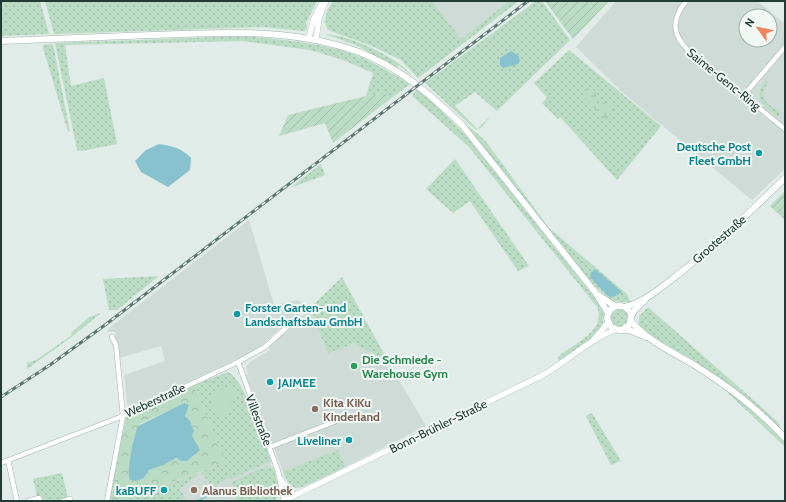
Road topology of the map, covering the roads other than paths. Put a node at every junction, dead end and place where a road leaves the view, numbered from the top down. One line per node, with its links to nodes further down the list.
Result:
1 (323, 1): 4 (street)
2 (326, 1): 5 (street)
3 (686, 1): 8 (street, Saime-Genc-Ring)
4 (309, 38): 5 (main road); 6 (main road)
5 (316, 39): 11 (main road)
6 (1, 41)
7 (785, 47): 8 (street)
8 (744, 96): 9 (street, Saime-Genc-Ring)
9 (785, 129)
10 (785, 178): 12 (main road, Grootestraße)
11 (595, 292): 13 (main road); 15 (main road)
12 (650, 295): 14 (main road, Grootestraße); 17 (main road, Grootestraße)
13 (615, 306): 14 (main road); 15 (main road)
14 (625, 307): 17 (main road)
15 (608, 313): 18 (main road)
16 (298, 317): 23 (street, Weberstraße)
17 (631, 319): 19 (main road); 21 (main road)
18 (608, 323): 19 (main road); 22 (street, Bonn-Brühler-Straße)
19 (619, 330): 21 (main road); 22 (street, Bonn-Brühler-Straße)
20 (112, 337): 25 (street)
21 (650, 338): 26 (main road)
22 (590, 344): 31 (street, Bonn-Brühler-Straße)
23 (238, 362): 25 (street, Weberstraße); 27 (street, Villestraße)
24 (344, 413): 27 (street)
25 (123, 416): 28 (street, Weberstraße); 37 (street)
26 (785, 438)
27 (270, 447): 30 (street, Villestraße)
28 (8, 460): 29 (street, Weberstraße); 32 (street)
29 (1, 463)
30 (280, 478): 31 (street, Villestraße); 38 (street, Villestraße)
31 (294, 495): 38 (street, Bonn-Brühler-Straße)
32 (17, 501)
33 (28, 501): 34 (street)
34 (40, 501)
35 (63, 501): 36 (street)
36 (71, 501)
37 (107, 501)
38 (283, 501)

